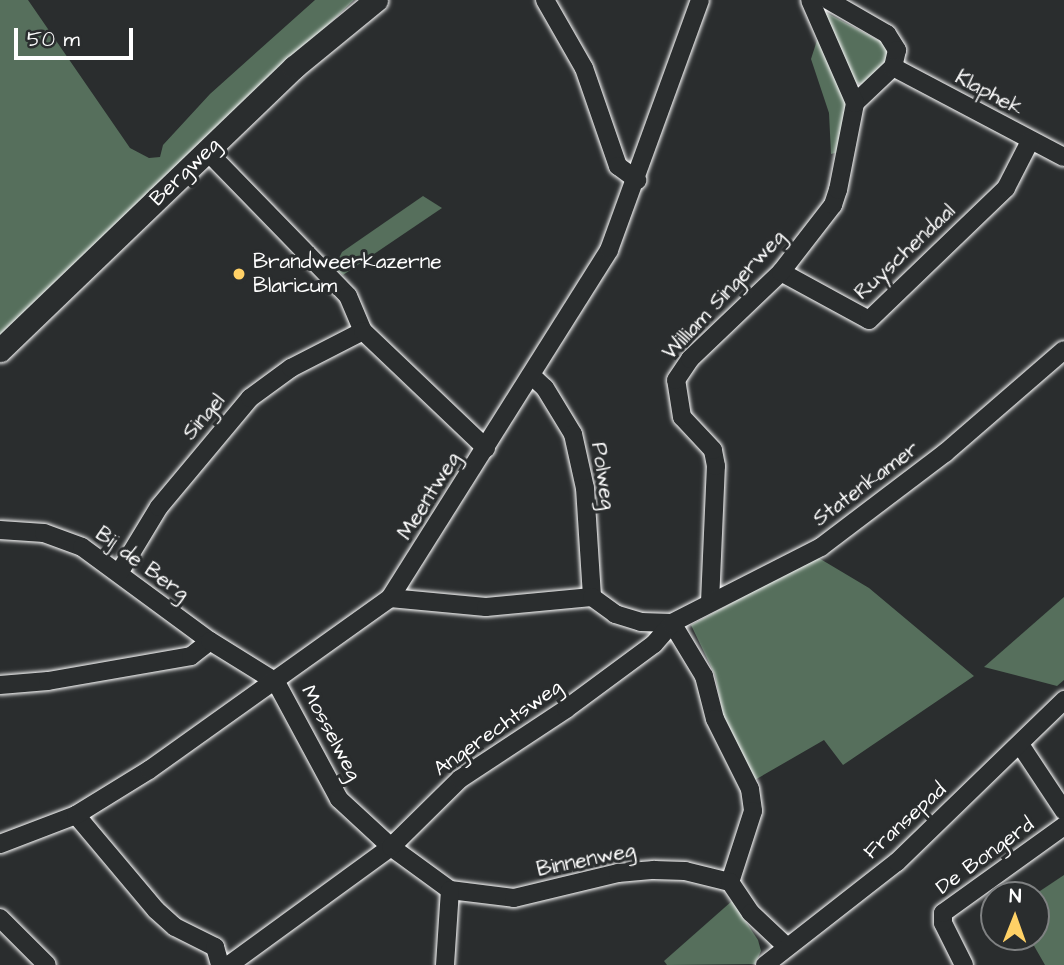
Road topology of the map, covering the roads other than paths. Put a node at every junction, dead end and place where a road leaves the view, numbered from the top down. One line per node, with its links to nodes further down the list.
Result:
1 (376, 0): 8 (street, Bergweg)
2 (545, 0): 10 (street)
3 (700, 0): 10 (street, Meentweg)
4 (818, 0): 5 (street); 6 (street)
5 (893, 67): 6 (street); 7 (street, Klaphek)
6 (855, 103): 11 (street, William Singerweg)
7 (1030, 141): 9 (street, Klaphek); 11 (street, Ruyschendaal)
8 (207, 151): 12 (street); 13 (street, Bergweg)
9 (1064, 157)
10 (637, 180): 15 (street, Meentweg)
11 (781, 272): 21 (street, William Singerweg)
12 (363, 331): 16 (street); 18 (street, Singel)
13 (0, 350)
14 (1064, 350): 21 (street, Statenkamer)
15 (531, 375): 16 (street, Meentweg); 19 (street, Polweg)
16 (486, 448): 20 (street, Meentweg)
17 (0, 530): 18 (street, Bij de Berg)
18 (119, 573): 23 (street, Bij de Berg)
19 (592, 597): 20 (street); 22 (street)
20 (390, 598): 24 (street, Meentweg)
21 (710, 602): 22 (street, Statenkamer)
22 (672, 622): 32 (street, Angerechtsweg); 33 (street)
23 (210, 641): 24 (street, Mosselweg); 25 (street)
24 (276, 682): 29 (street, Meentweg); 32 (street, Mosselweg)
25 (0, 685)
26 (1064, 700): 27 (street, Fransepad)
27 (1021, 746): 28 (street); 36 (street, Fransepad)
28 (1064, 811)
29 (76, 815): 31 (street, Meentweg); 37 (street)
30 (1064, 826): 44 (street, De Bongerd)
31 (0, 844)
32 (391, 847): 34 (street, Mosselweg); 38 (street, Angerechtsweg)
33 (730, 882): 34 (street, Binnenweg); 36 (street)
34 (450, 890): 42 (street)
35 (0, 918): 39 (street)
36 (785, 946): 43 (street, Fransepad)
37 (215, 947): 38 (street); 40 (street)
38 (252, 948): 41 (street, Angerechtsweg)
39 (47, 965)
40 (220, 965)
41 (229, 965)
42 (445, 965)
43 (765, 965)
44 (964, 965)

